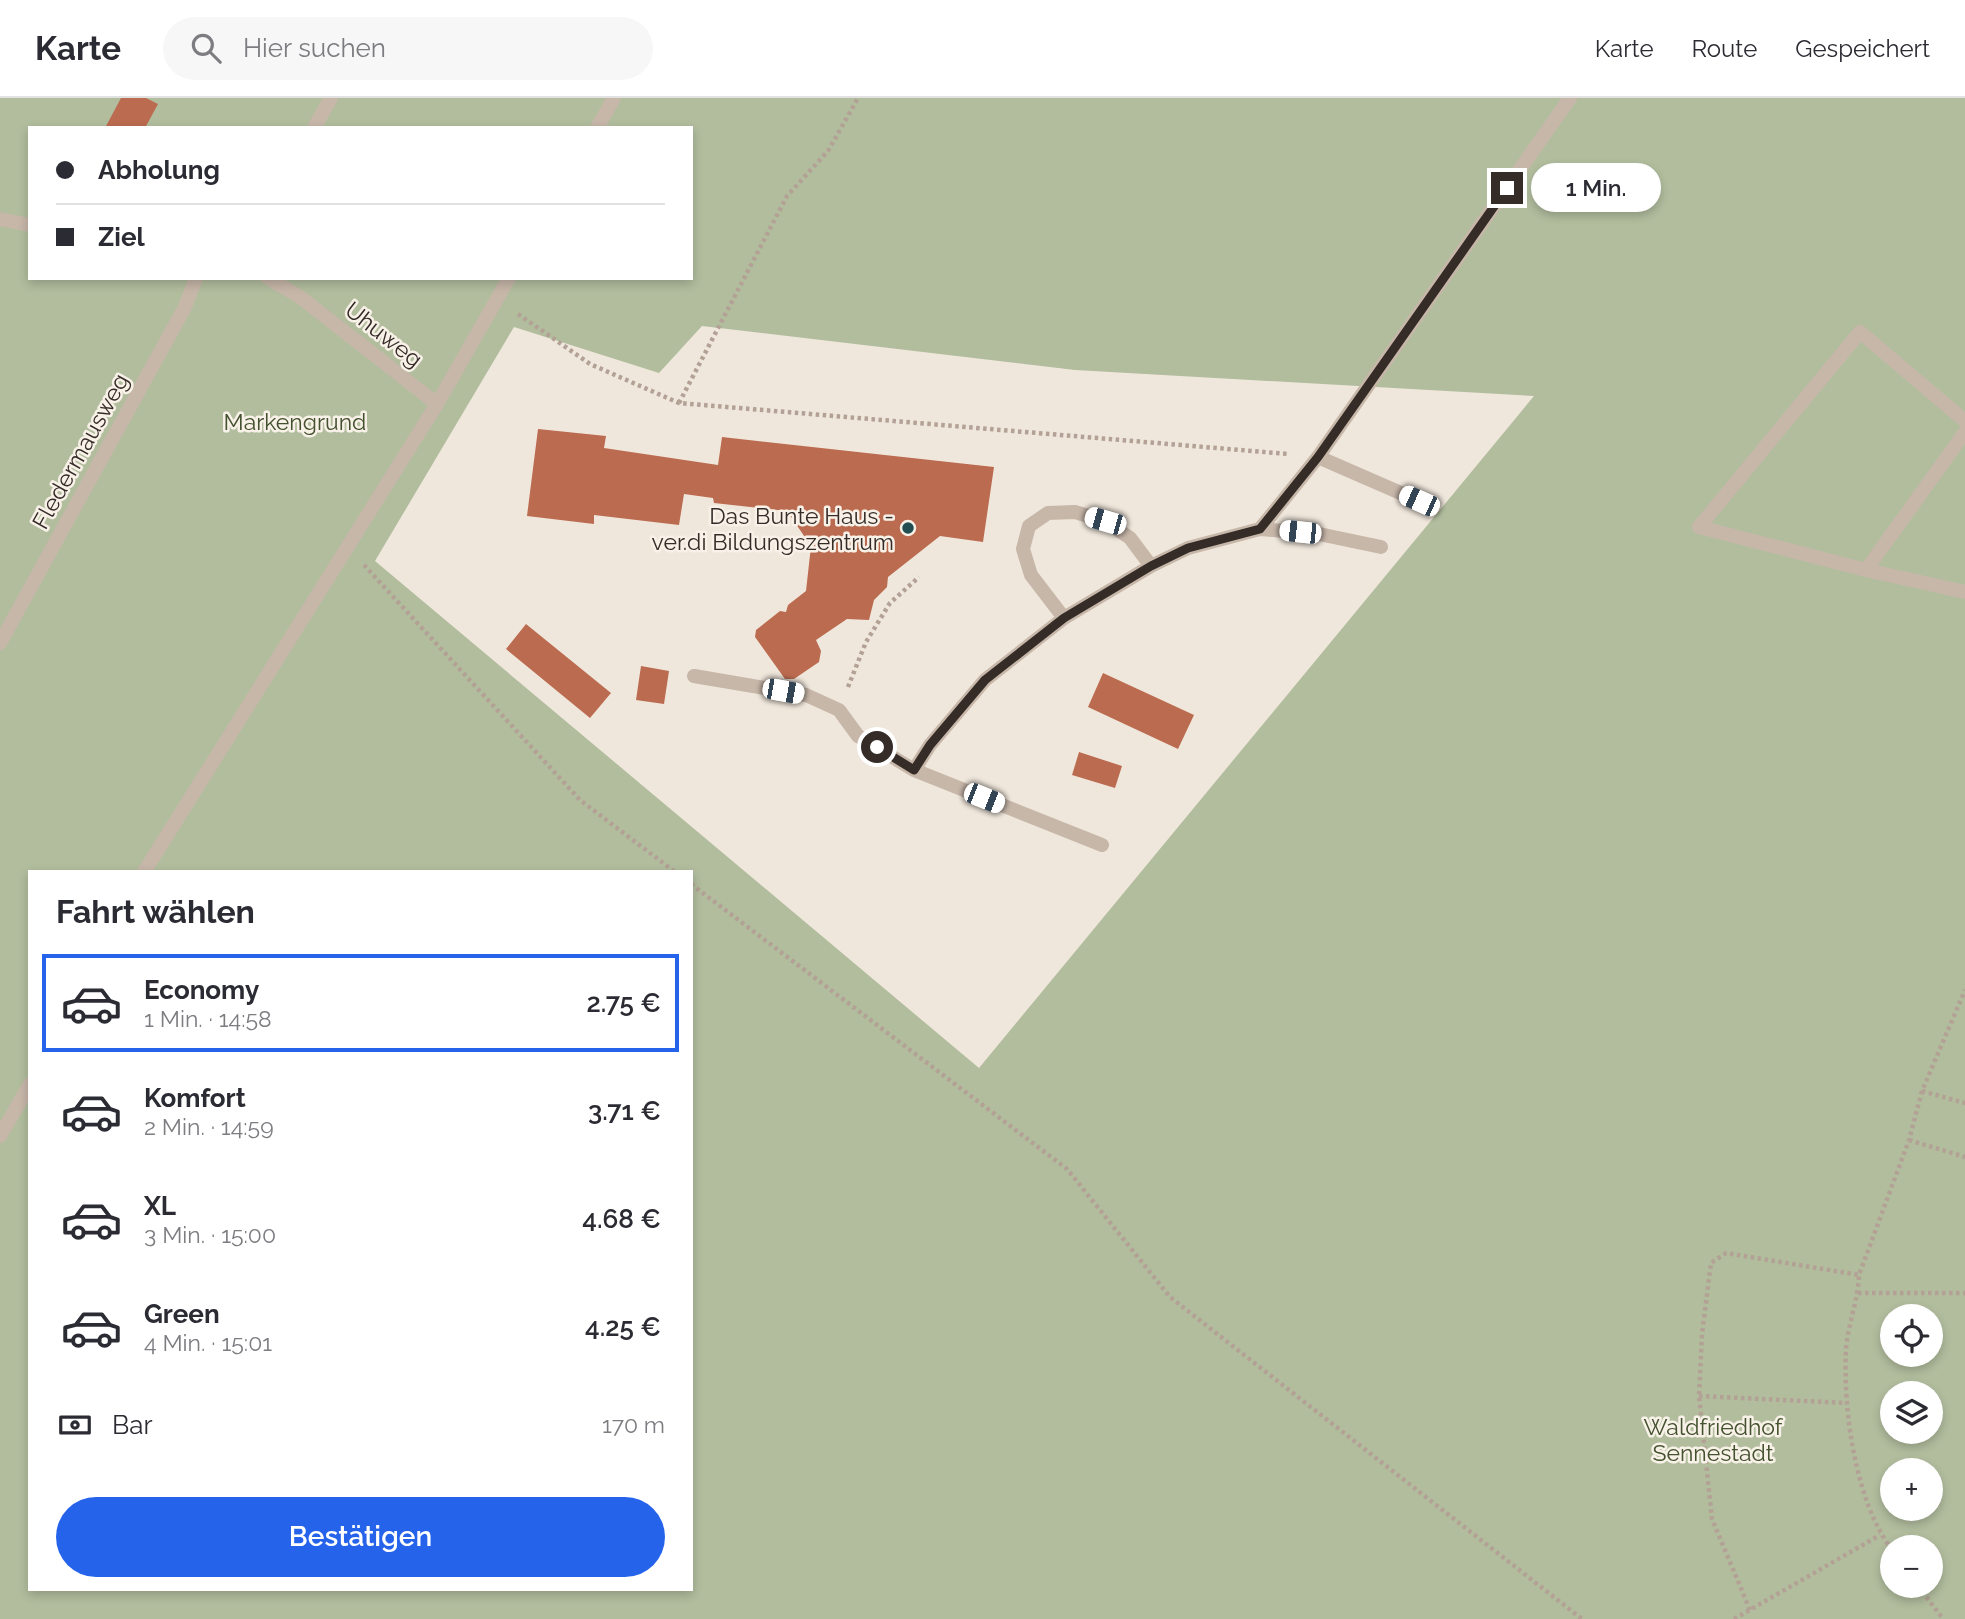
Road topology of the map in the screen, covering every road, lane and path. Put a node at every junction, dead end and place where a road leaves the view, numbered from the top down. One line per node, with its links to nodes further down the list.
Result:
1 (331, 98): 5 (lane)
2 (614, 98): 6 (lane)
3 (858, 98): 13 (path)
4 (1570, 98): 17 (lane)
5 (315, 126)
6 (598, 126)
7 (0, 219): 8 (lane)
8 (28, 225)
9 (194, 280): 27 (lane, Fledermausweg)
10 (271, 280): 14 (lane, Uhuweg)
11 (508, 280): 12 (lane)
12 (497, 300): 13 (path); 14 (lane)
13 (679, 403): 17 (path)
14 (437, 404): 20 (lane)
15 (1965, 421): 23 (lane)
16 (1965, 432): 23 (lane)
17 (1318, 457): 18 (lane); 19 (lane)
18 (1419, 501)
19 (1260, 529): 21 (lane); 22 (lane)
20 (347, 547): 32 (lane); 33 (path)
21 (1381, 547)
22 (1151, 566): 26 (lane); 26 (lane)
23 (1866, 570): 25 (lane)
24 (919, 578): 29 (path)
25 (1965, 592)
26 (1064, 618): 30 (lane)
27 (0, 643)
28 (694, 676): 29 (lane)
29 (839, 710): 30 (lane)
30 (914, 770): 31 (lane)
31 (1102, 845)
32 (145, 870)
33 (672, 870)
34 (693, 886): 50 (path)
35 (1965, 990): 37 (path)
36 (28, 1087): 39 (lane)
37 (1922, 1091): 38 (path); 40 (path)
38 (1965, 1103)
39 (0, 1136)
40 (1909, 1140): 41 (path); 42 (path)
41 (1965, 1157)
42 (1859, 1275): 43 (path); 45 (path)
43 (1858, 1293): 44 (path); 46 (path)
44 (1965, 1293)
45 (1699, 1396): 46 (path); 49 (path)
46 (1847, 1403): 47 (path)
47 (1880, 1535): 49 (path)
48 (1927, 1598): 52 (path)
49 (1750, 1610): 51 (path)
50 (1582, 1619)
51 (1734, 1619)
52 (1943, 1619)

